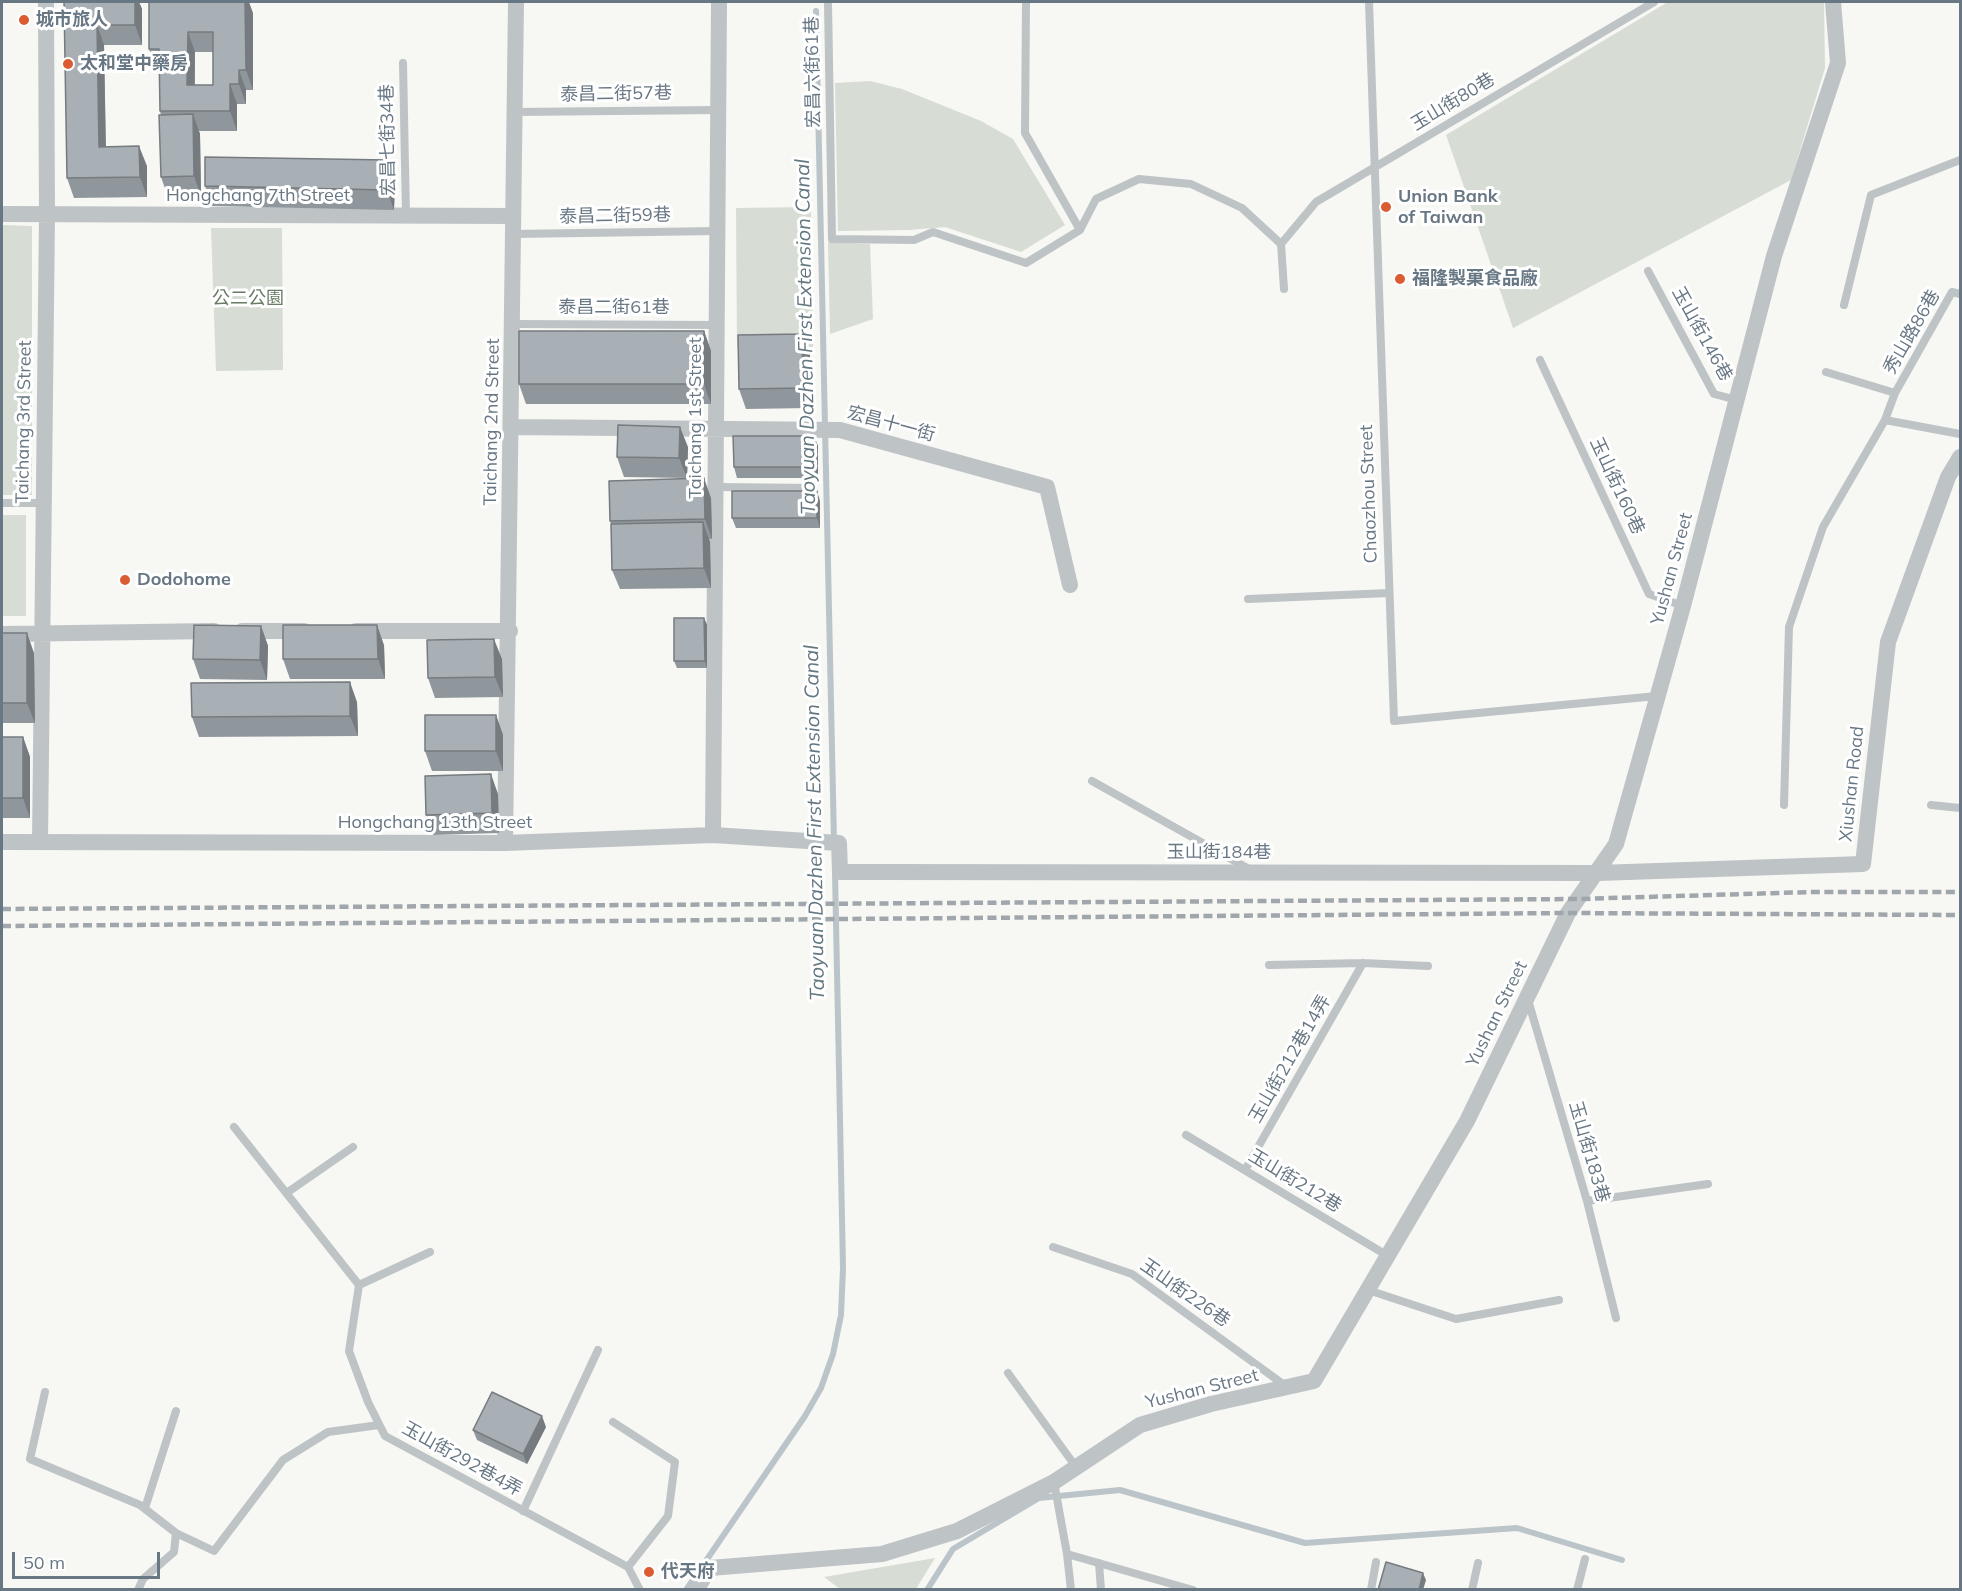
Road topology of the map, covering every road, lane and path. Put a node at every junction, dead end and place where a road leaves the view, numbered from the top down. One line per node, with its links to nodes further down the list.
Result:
1 (46, 2): 15 (street, Taichang 3rd Street)
2 (516, 2): 11 (street, Taichang 2nd Street)
3 (719, 2): 10 (street, Taichang 1st Street)
4 (828, 2): 18 (lane, 宏昌六街61巷)
5 (1026, 2): 18 (lane)
6 (1369, 2): 13 (lane, Chaozhou Street)
7 (1654, 2): 13 (lane, 玉山街80巷)
8 (1833, 2): 31 (street, Yushan Street)
9 (403, 63): 16 (lane, 宏昌七街34巷)
10 (718, 110): 11 (lane, 泰昌二街57巷); 19 (street, Taichang 1st Street)
11 (514, 112): 17 (street, Taichang 2nd Street)
12 (1960, 160): 25 (lane)
13 (1374, 168): 21 (lane, 玉山街80巷); 42 (lane, Chaozhou Street)
14 (2, 214): 15 (street, Hongchang 7th Street)
15 (47, 215): 16 (street, Hongchang 7th Street); 40 (street, Taichang 3rd Street)
16 (406, 216): 17 (street, Hongchang 7th Street)
17 (513, 216): 20 (street, Taichang 2nd Street)
18 (1080, 230): 21 (lane)
19 (717, 231): 20 (lane, 泰昌二街59巷); 27 (street, Taichang 1st Street)
20 (513, 234): 26 (street, Taichang 2nd Street)
21 (1281, 244): 23 (lane)
22 (1648, 271): 31 (lane, 玉山街146巷)
23 (1284, 289)
24 (1960, 294): 30 (lane, 秀山路86巷)
25 (1844, 305)
26 (513, 324): 27 (lane, 泰昌二街61巷); 33 (street, Taichang 2nd Street)
27 (716, 325): 34 (street, Taichang 1st Street)
28 (1540, 360): 44 (lane, 玉山街160巷)
29 (1826, 372): 30 (lane)
30 (1895, 393): 32 (lane)
31 (1737, 400): 44 (street, Yushan Street)
32 (1885, 420): 35 (lane); 52 (lane)
33 (512, 427): 34 (street, 宏昌十一街); 47 (street, Taichang 2nd Street)
34 (715, 429): 37 (street, Taichang 1st Street); 41 (street, 宏昌十一街)
35 (1960, 434)
36 (1960, 457): 61 (street, Xiushan Road)
37 (715, 487): 38 (lane); 55 (street, Taichang 1st Street)
38 (814, 488)
39 (2, 503): 40 (lane)
40 (43, 503): 48 (street, Taichang 3rd Street)
41 (1070, 585)
42 (1389, 593): 43 (lane); 50 (lane, Chaozhou Street)
43 (1248, 599)
44 (1683, 606): 50 (street, Yushan Street)
45 (318, 631): 48 (street)
46 (342, 631): 47 (street)
47 (510, 631): 58 (street, Taichang 2nd Street)
48 (41, 633): 49 (street); 57 (street, Taichang 3rd Street)
49 (2, 634)
50 (1657, 696): 61 (street, Yushan Street)
51 (1092, 781): 60 (lane)
52 (1784, 805)
53 (1931, 805): 54 (lane)
54 (1960, 808)
55 (713, 835): 58 (street, Hongchang 13th Street); 59 (street, Hongchang 13th Street)
56 (2, 842): 57 (street, Hongchang 13th Street)
57 (40, 842): 58 (street, Hongchang 13th Street)
58 (505, 843)
59 (840, 872): 60 (street, 玉山街184巷)
60 (1255, 873): 61 (street, 玉山街184巷)
61 (1598, 873): 65 (street, Yushan Street)
62 (1363, 963): 63 (lane); 64 (lane); 69 (lane, 玉山街212巷14弄)
63 (1269, 965)
64 (1428, 966)
65 (1527, 997): 72 (lane, 玉山街183巷); 75 (street, Yushan Street)
66 (234, 1127): 71 (lane)
67 (1186, 1135): 69 (lane, 玉山街212巷)
68 (353, 1147): 71 (lane)
69 (1245, 1170): 75 (lane, 玉山街212巷)
70 (1708, 1184): 72 (lane)
71 (288, 1192): 76 (lane)
72 (1587, 1201): 79 (lane, 玉山街183巷)
73 (1053, 1247): 82 (lane, 玉山街226巷)
74 (430, 1252): 76 (lane)
75 (1388, 1256): 77 (street, Yushan Street)
76 (359, 1285): 86 (lane, 玉山街292巷4弄)
77 (1368, 1290): 78 (lane); 82 (street, Yushan Street)
78 (1559, 1300)
79 (1616, 1318)
80 (598, 1350): 90 (lane)
81 (1008, 1373): 87 (lane)
82 (1288, 1388): 87 (street, Yushan Street)
83 (45, 1392): 89 (lane)
84 (176, 1411): 89 (lane)
85 (613, 1422): 97 (lane)
86 (379, 1425): 90 (lane, 玉山街292巷4弄); 91 (lane)
87 (1076, 1467): 88 (street, Yushan Street)
88 (1054, 1484): 92 (lane); 100 (street, Yushan Street)
89 (145, 1508): 91 (lane)
90 (524, 1511): 97 (lane, 玉山街292巷4弄)
91 (176, 1533): 98 (lane)
92 (1067, 1554): 95 (lane); 101 (lane)
93 (1585, 1559): 106 (lane)
94 (1376, 1562): 104 (lane)
95 (1100, 1563): 102 (lane); 103 (lane)
96 (1478, 1563): 105 (lane)
97 (628, 1567): 99 (lane)
98 (138, 1590)
99 (640, 1590)
100 (696, 1590)
101 (1071, 1590)
102 (1101, 1590)
103 (1193, 1590)
104 (1371, 1590)
105 (1472, 1590)
106 (1577, 1590)

